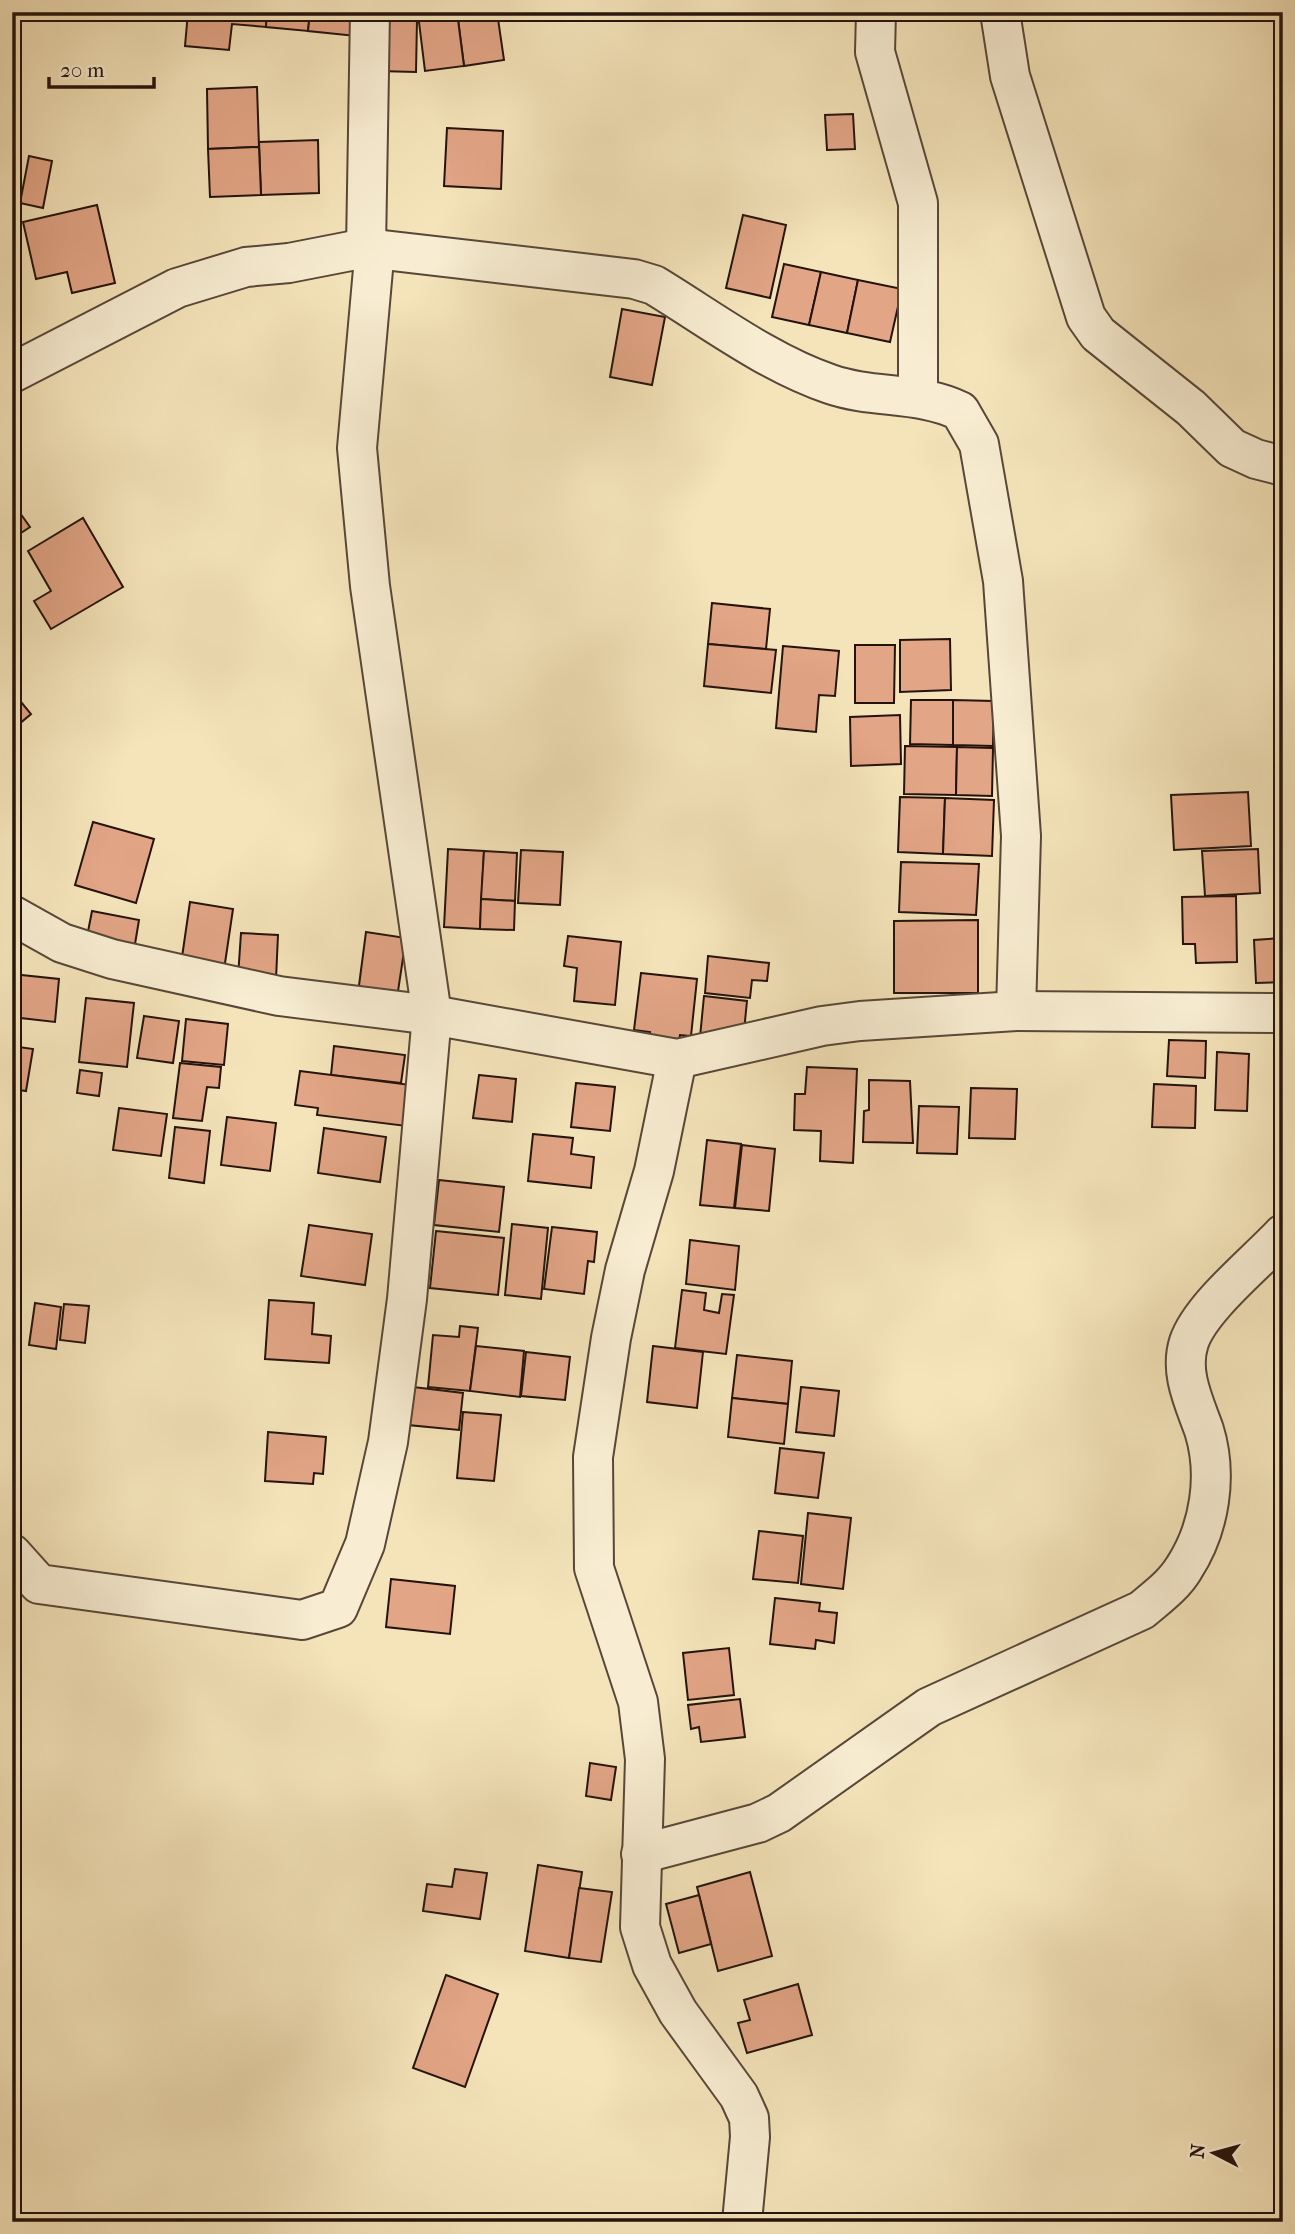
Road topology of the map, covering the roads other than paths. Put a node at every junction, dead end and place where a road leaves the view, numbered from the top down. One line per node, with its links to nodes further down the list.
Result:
1 (370, 12): 4 (street)
2 (876, 12): 6 (street)
3 (1000, 12): 7 (street)
4 (370, 247): 5 (street); 6 (street); 11 (street)
5 (12, 373)
6 (918, 398): 9 (street)
7 (1283, 466)
8 (12, 915): 11 (street)
9 (1016, 1012): 10 (street); 12 (street)
10 (1283, 1013)
11 (432, 1015): 12 (street); 14 (street)
12 (677, 1059): 15 (street)
13 (1283, 1234): 15 (street)
14 (12, 1554)
15 (641, 1854): 16 (street)
16 (742, 2222)

